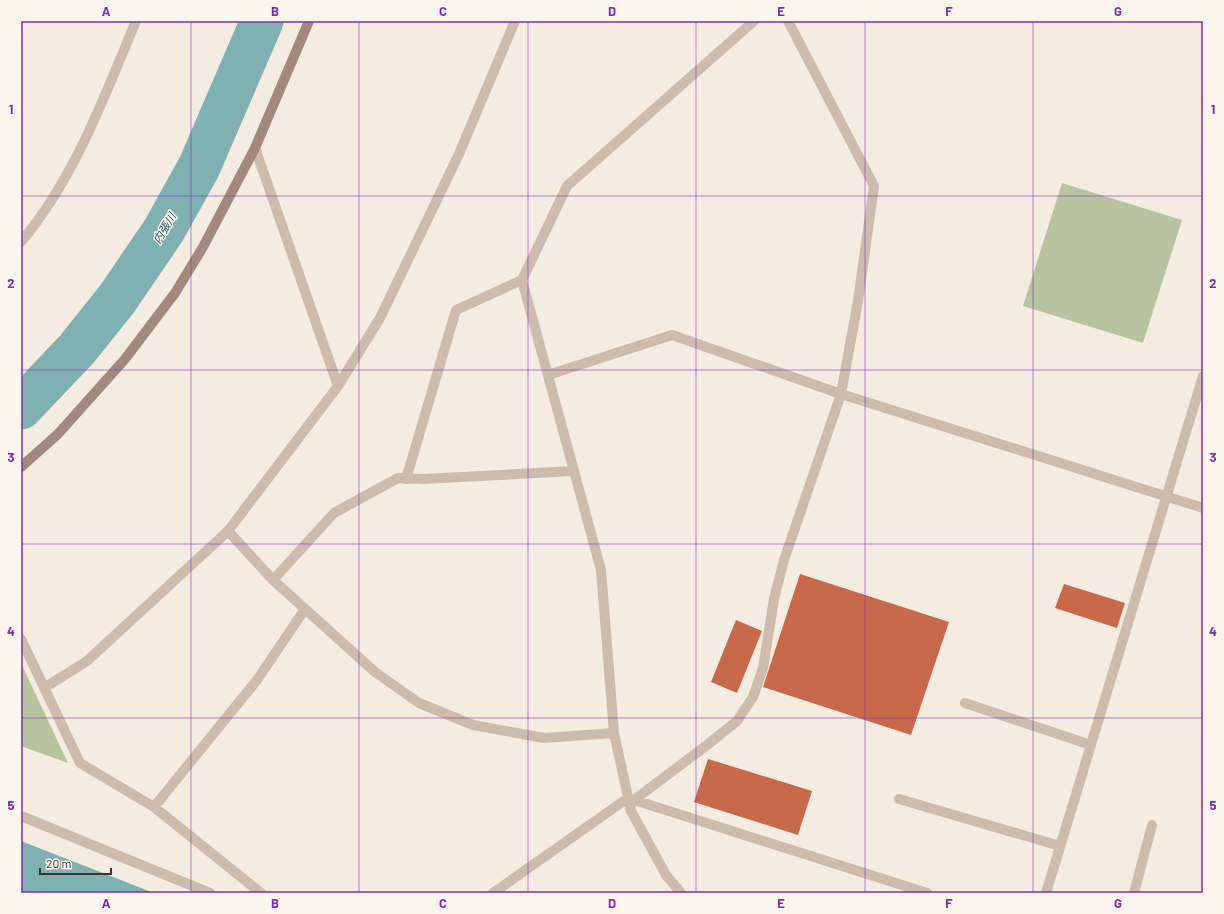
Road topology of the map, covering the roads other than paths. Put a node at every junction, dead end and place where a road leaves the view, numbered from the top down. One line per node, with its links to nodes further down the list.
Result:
1 (136, 21): 7 (street)
2 (309, 21): 6 (street)
3 (515, 21): 11 (street)
4 (754, 21): 8 (street)
5 (788, 21): 12 (street)
6 (255, 148): 11 (street); 13 (street)
7 (21, 242)
8 (522, 280): 9 (street); 15 (street)
9 (548, 375): 12 (street); 14 (street)
10 (1203, 376): 16 (street)
11 (338, 386): 18 (street)
12 (841, 394): 16 (street); 26 (street)
13 (21, 467)
14 (574, 471): 15 (street); 24 (street)
15 (406, 479): 19 (street)
16 (1167, 497): 17 (street); 25 (street)
17 (1203, 508)
18 (228, 531): 19 (street); 22 (street)
19 (273, 580): 20 (street)
20 (305, 609): 24 (street); 28 (street)
21 (21, 639): 22 (street)
22 (44, 688): 28 (street)
23 (965, 703): 25 (street)
24 (614, 733): 26 (street)
25 (1090, 745): 31 (street)
26 (631, 799): 34 (street); 35 (street); 36 (street)
27 (899, 799): 31 (street)
28 (154, 807): 33 (street)
29 (21, 816): 32 (street)
30 (1152, 825): 38 (street)
31 (1060, 846): 37 (street)
32 (210, 893)
33 (261, 893)
34 (493, 893)
35 (681, 893)
36 (927, 893)
37 (1046, 893)
38 (1134, 893)

